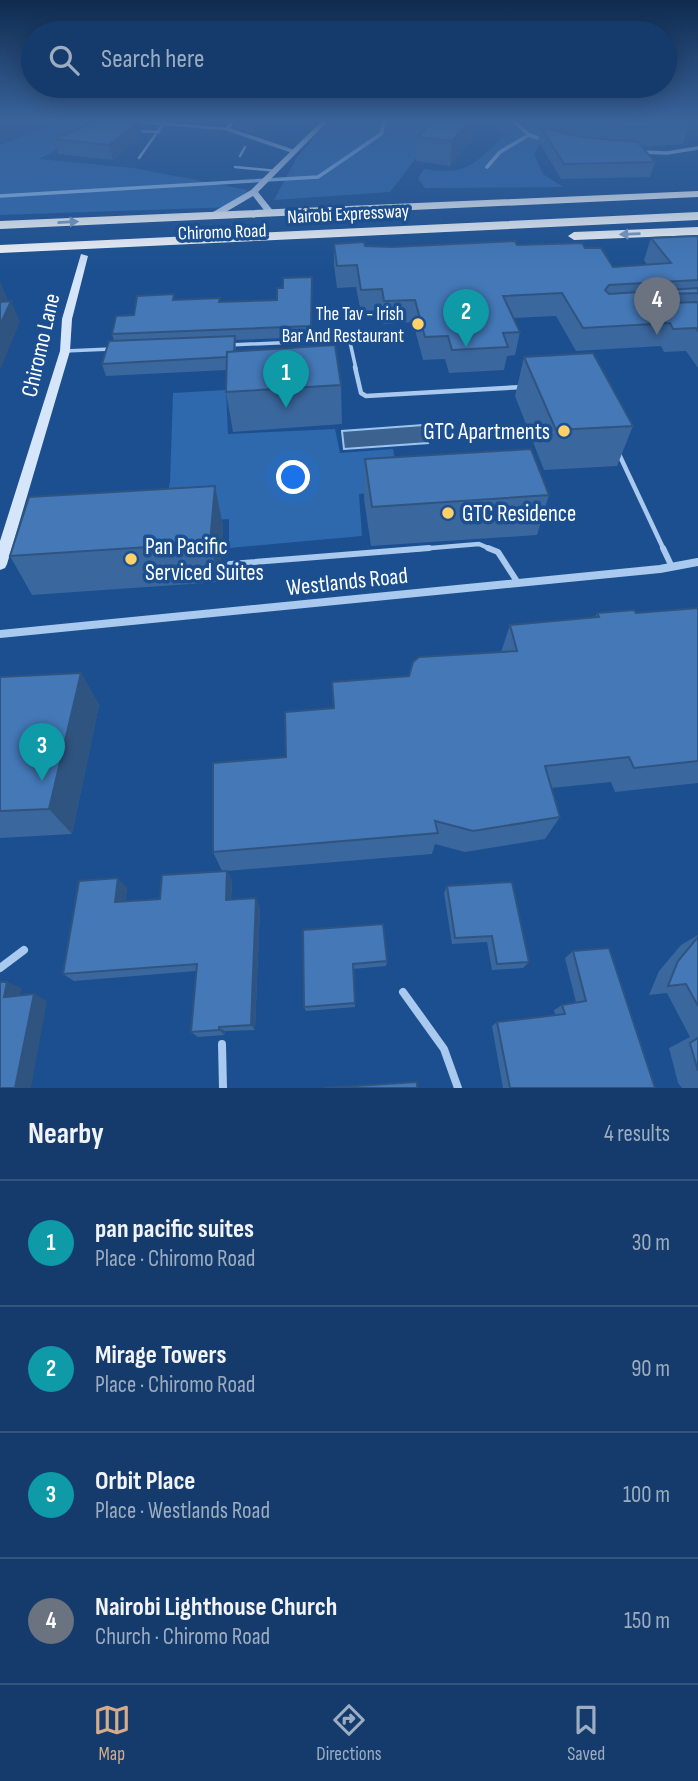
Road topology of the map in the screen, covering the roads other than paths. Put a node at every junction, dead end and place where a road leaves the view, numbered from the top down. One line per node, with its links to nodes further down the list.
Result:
1 (277, 172): 2 (street)
2 (256, 190): 5 (street); 6 (street)
3 (698, 194): 5 (highway, Chiromo Road)
4 (698, 206): 10 (highway, Nairobi Expressway)
5 (270, 212): 6 (highway, Chiromo Road)
6 (216, 214): 8 (highway, Chiromo Road, one-way to 6)
7 (698, 216): 11 (highway, Nairobi Expressway)
8 (0, 225)
9 (698, 231): 14 (highway, Chiromo Road, one-way to 14)
10 (0, 238)
11 (236, 238): 12 (highway, Nairobi Expressway); 13 (highway)
12 (0, 249)
13 (0, 256)
14 (84, 256): 15 (highway, Chiromo Road); 18 (street, Chiromo Lane)
15 (0, 263)
16 (225, 345): 19 (lane)
17 (118, 349): 18 (lane)
18 (65, 351): 22 (street, Chiromo Lane)
19 (533, 387)
20 (613, 442): 24 (lane)
21 (698, 562): 24 (street, Westlands Road)
22 (0, 564)
23 (230, 564): 25 (lane)
24 (672, 566): 25 (street, Westlands Road)
25 (517, 583): 26 (street, Westlands Road)
26 (0, 634)
27 (24, 950): 28 (lane)
28 (0, 968)
29 (403, 992): 32 (lane)
30 (222, 1044): 31 (lane)
31 (223, 1088)
32 (458, 1088)

